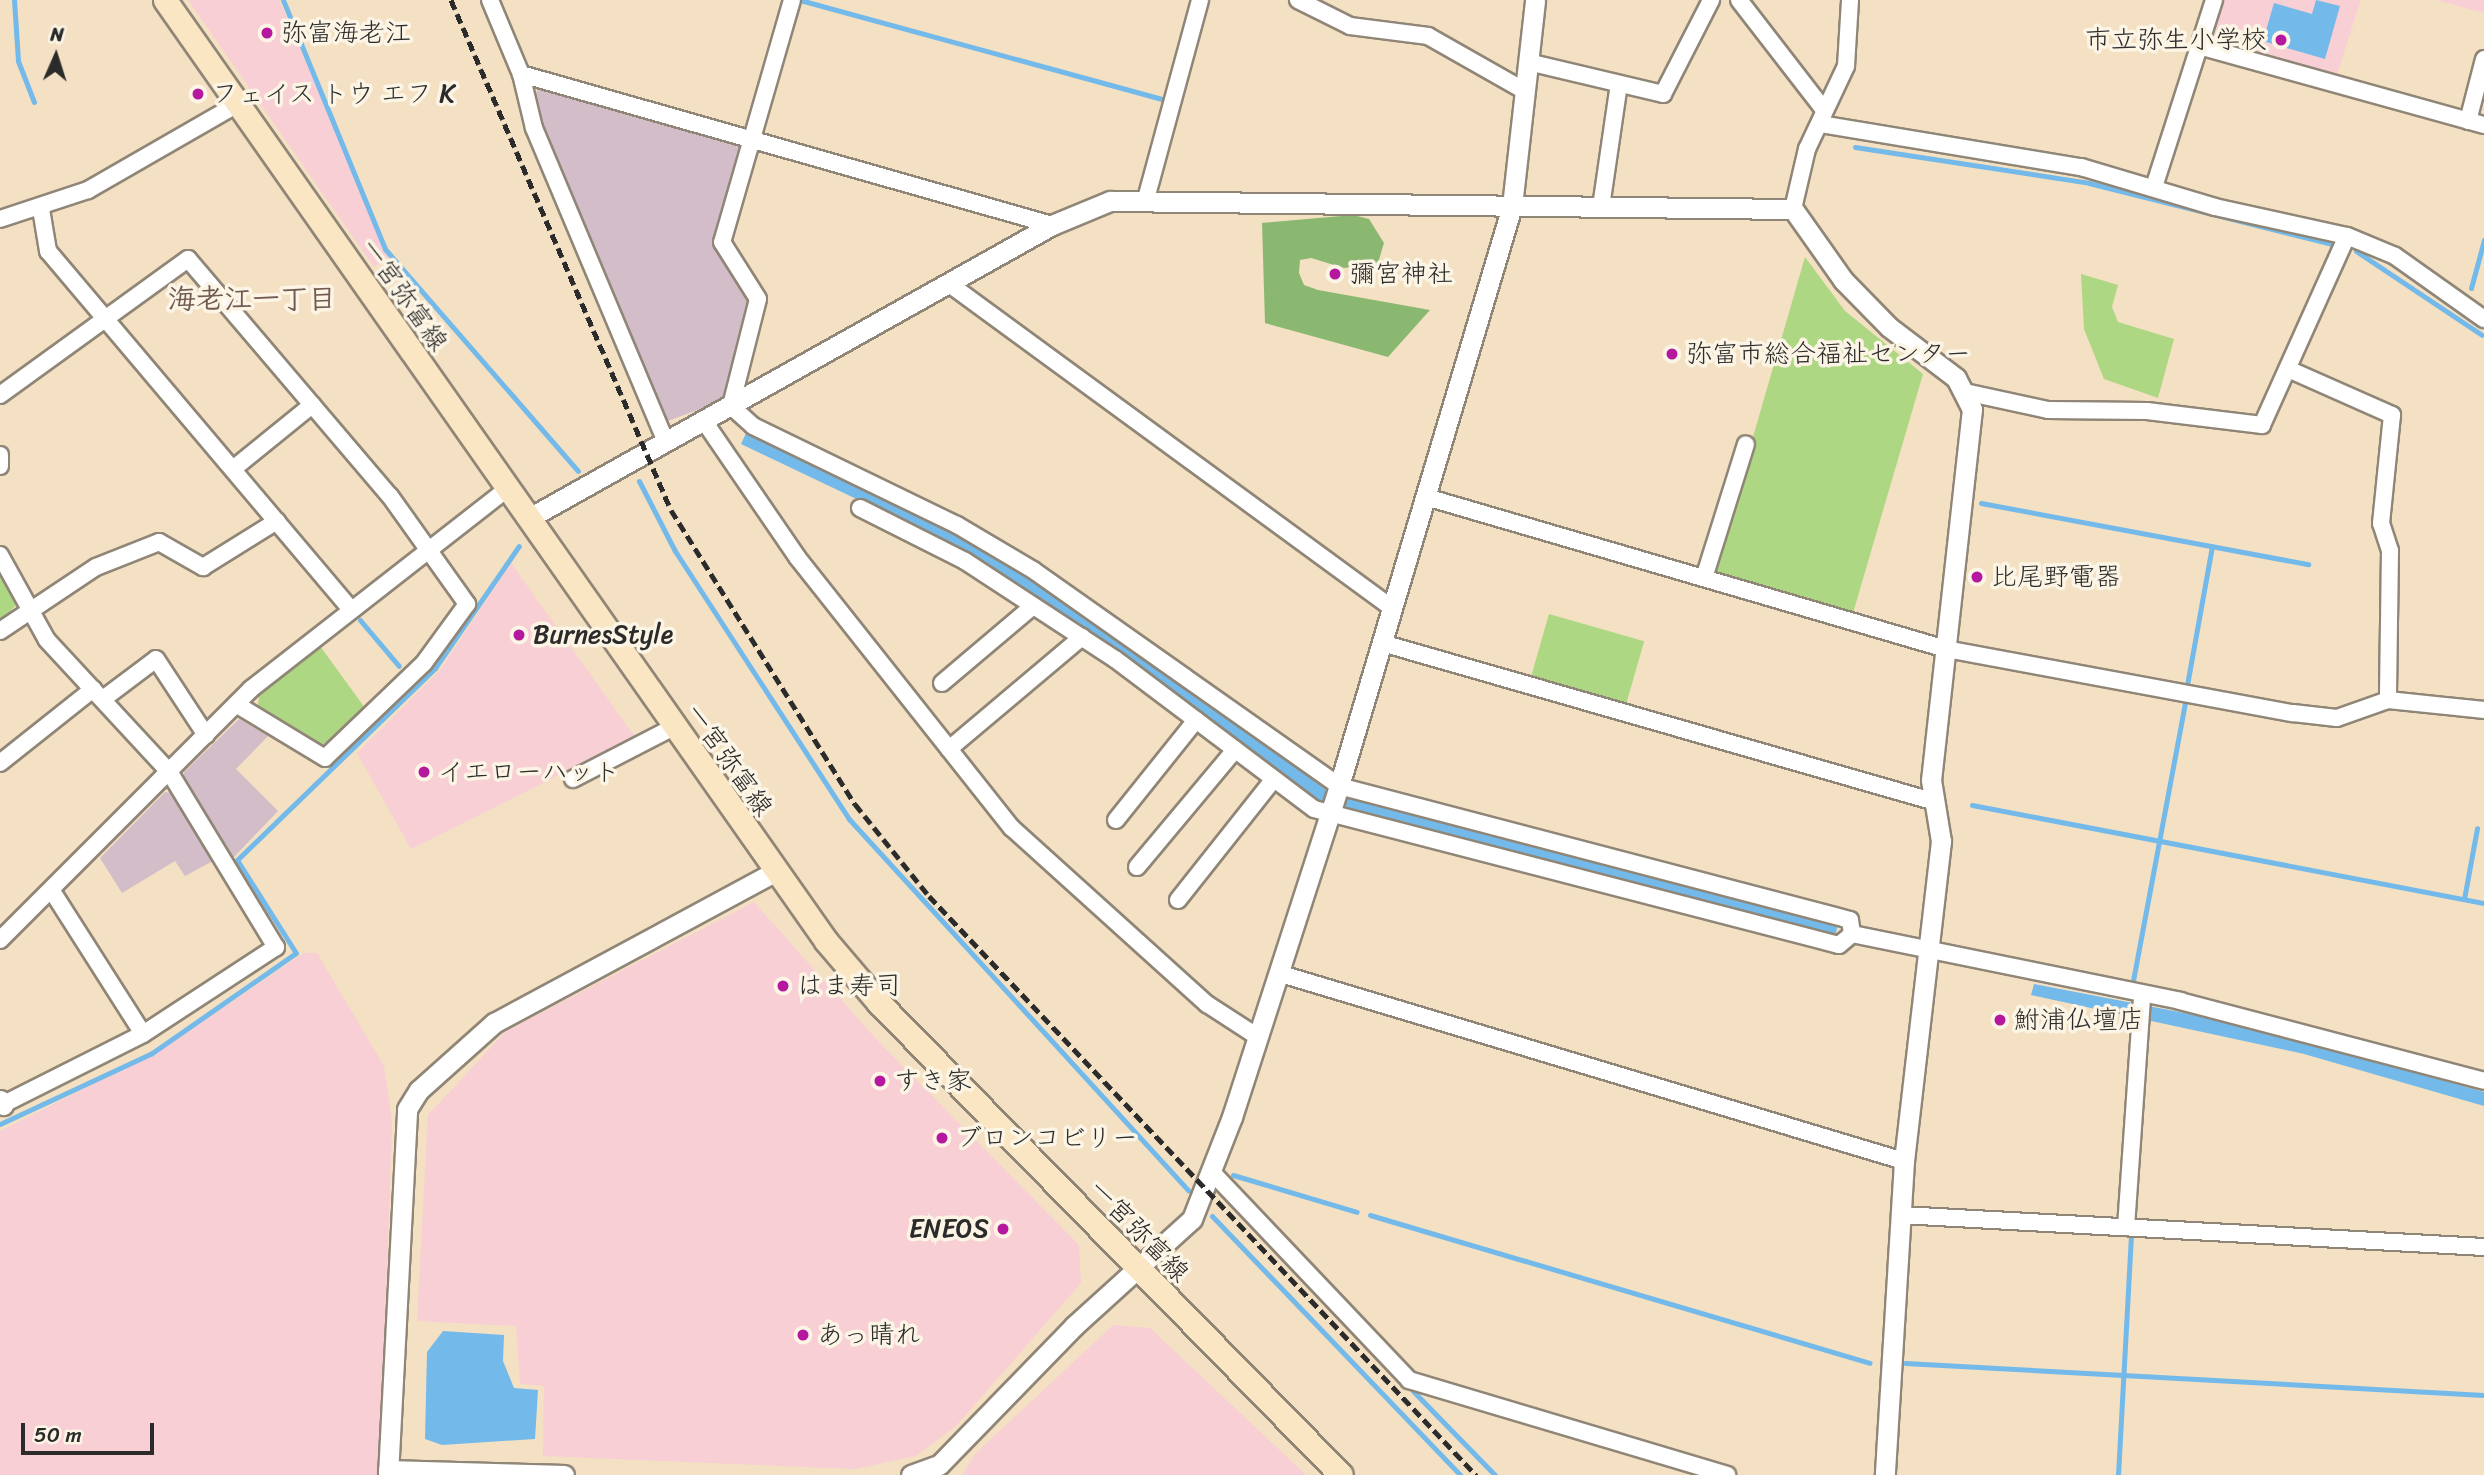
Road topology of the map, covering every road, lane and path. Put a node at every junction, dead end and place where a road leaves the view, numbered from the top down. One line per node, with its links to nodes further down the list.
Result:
1 (165, 0): 17 (main road, 一宮弥富線)
2 (490, 0): 14 (street)
3 (792, 0): 20 (street)
4 (1200, 0): 22 (street)
5 (1298, 0): 16 (street)
6 (1535, 0): 13 (street)
7 (1711, 0): 15 (street)
8 (1739, 0): 18 (street)
9 (1850, 0): 18 (street)
10 (2214, 0): 11 (street)
11 (2199, 46): 19 (street); 21 (street)
12 (2484, 59): 19 (street)
13 (1528, 62): 15 (street); 16 (street)
14 (521, 74): 20 (street); 39 (street)
15 (1619, 84): 24 (street)
16 (1525, 92): 23 (street)
17 (236, 105): 25 (street); 44 (main road, 一宮弥富線)
18 (1822, 117): 21 (street); 26 (street)
19 (2476, 123)
20 (751, 142): 28 (street); 37 (street)
21 (2154, 187): 29 (street)
22 (1146, 199): 23 (street); 28 (street)
23 (1512, 206): 24 (street); 46 (street)
24 (1601, 207): 26 (street)
25 (41, 209): 27 (street); 31 (street)
26 (1793, 209): 34 (street)
27 (0, 219)
28 (1052, 225): 30 (street)
29 (2347, 236): 32 (street); 33 (street)
30 (948, 283): 37 (street); 53 (street)
31 (107, 318): 35 (street); 36 (street); 43 (street)
32 (2484, 319)
33 (2288, 369): 34 (street); 62 (street)
34 (1965, 392): 59 (street)
35 (0, 395)
36 (312, 405): 43 (street); 49 (street)
37 (731, 406): 38 (street); 45 (street)
38 (704, 422): 39 (street); 68 (street)
39 (666, 442): 47 (street)
40 (1746, 444): 51 (street)
41 (0, 455): 42 (street)
42 (0, 466)
43 (233, 470): 48 (street)
44 (507, 489): 47 (main road, 一宮弥富線); 49 (street)
45 (886, 493): 52 (street); 74 (street)
46 (1426, 497): 51 (street); 53 (street)
47 (529, 518): 66 (main road, 一宮弥富線)
48 (277, 520): 54 (street); 55 (street)
49 (430, 550): 54 (street); 63 (street)
50 (0, 555): 55 (street)
51 (1704, 578): 59 (street)
52 (1032, 606): 57 (street); 60 (street)
53 (1392, 608): 58 (street)
54 (351, 610): 63 (street)
55 (31, 611): 56 (street); 61 (street)
56 (0, 631)
57 (1082, 637): 65 (street); 68 (street)
58 (1381, 643): 74 (street); 75 (street)
59 (1946, 649): 62 (street); 75 (street)
60 (942, 683)
61 (98, 694): 67 (street); 70 (street); 71 (street)
62 (2388, 700): 64 (street)
63 (236, 704): 67 (street)
64 (2484, 710)
65 (1196, 720): 69 (street); 76 (street)
66 (672, 728): 72 (street); 78 (main road, 一宮弥富線)
67 (206, 735): 71 (street)
68 (949, 749): 87 (street)
69 (1235, 750): 73 (street); 77 (street)
70 (0, 763)
71 (170, 773): 79 (street); 86 (street)
72 (573, 779)
73 (1274, 779): 74 (street); 80 (street)
74 (1335, 799): 81 (street); 81 (street); 84 (street)
75 (1932, 801): 83 (street)
76 (1116, 820)
77 (1137, 867)
78 (774, 873): 95 (main road, 一宮弥富線); 96 (street)
79 (52, 891): 82 (street); 86 (street)
80 (1178, 900)
81 (1852, 934): 83 (street)
82 (0, 940)
83 (1925, 951): 85 (street); 90 (street)
84 (1278, 973): 87 (street); 90 (street)
85 (2142, 1000): 88 (street); 93 (street)
86 (143, 1034): 89 (street)
87 (1258, 1037): 91 (street)
88 (2484, 1081)
89 (1, 1104)
90 (1904, 1161): 92 (street)
91 (1211, 1171): 95 (street); 100 (street)
92 (1901, 1215): 93 (street); 101 (street)
93 (2126, 1227): 94 (street)
94 (2484, 1247)
95 (1139, 1269): 98 (street); 99 (main road, 一宮弥富線)
96 (388, 1473): 97 (street)
97 (564, 1475)
98 (911, 1475)
99 (1341, 1475)
100 (1727, 1475)
101 (1885, 1475)

